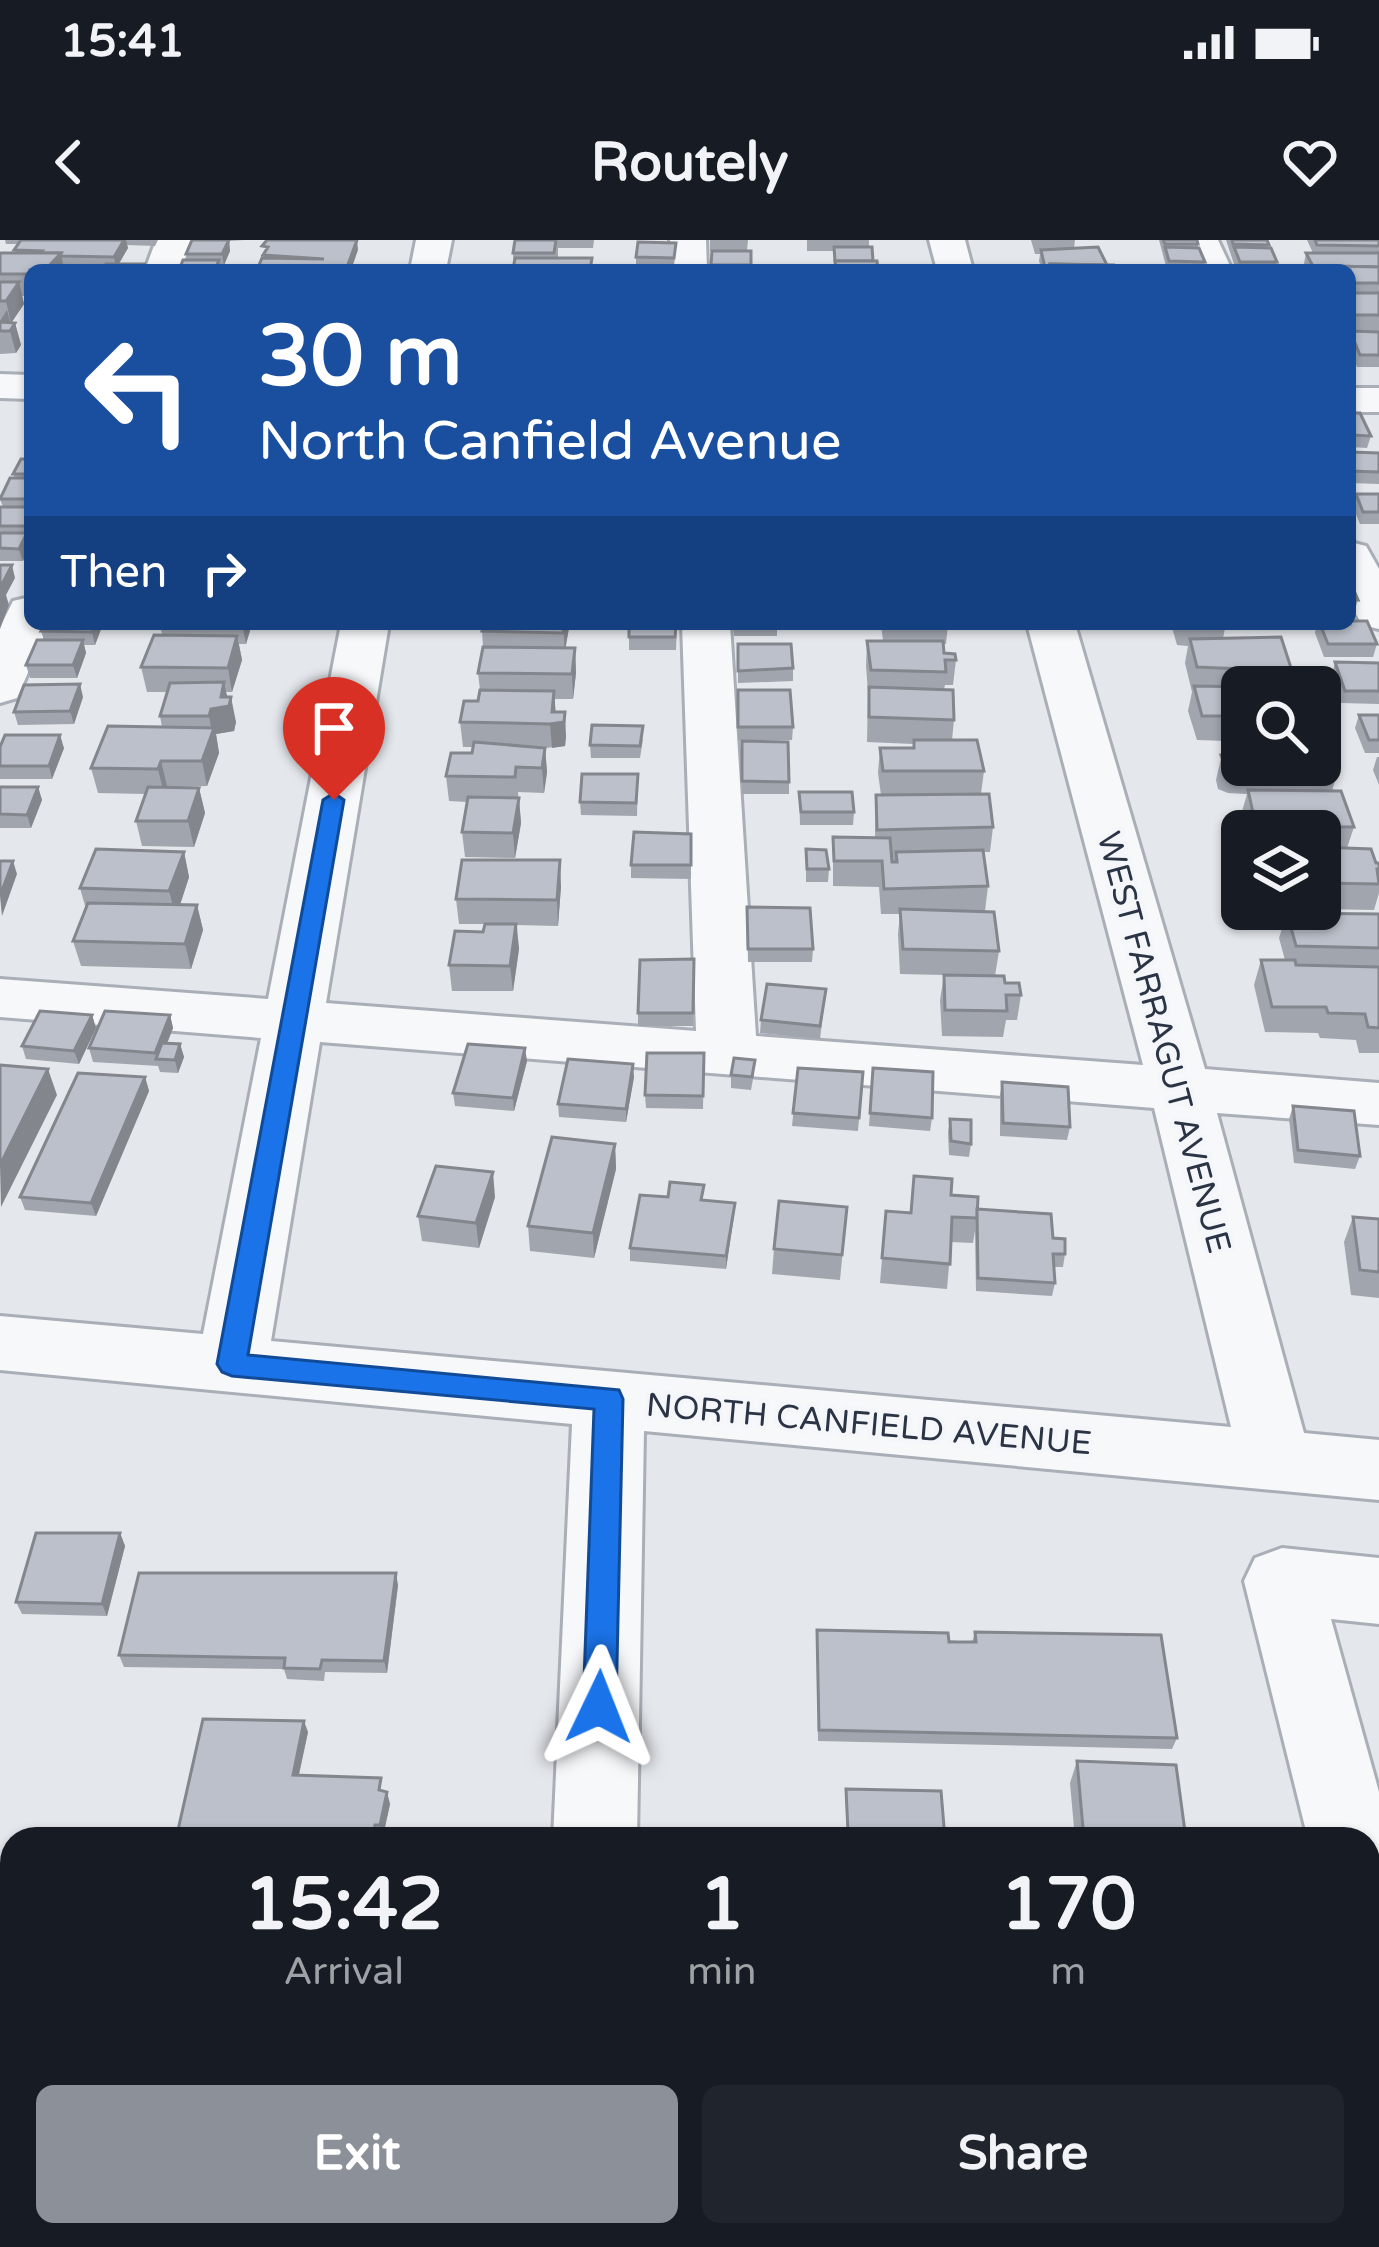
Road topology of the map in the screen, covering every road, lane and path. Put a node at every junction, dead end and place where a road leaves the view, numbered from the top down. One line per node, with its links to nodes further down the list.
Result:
1 (1356, 568): 2 (street)
2 (1379, 615)
3 (24, 626): 7 (street)
4 (364, 630): 9 (street)
5 (706, 630): 10 (street)
6 (1053, 630): 11 (street, WEST FARRAGUT AVENUE)
7 (0, 688)
8 (0, 998): 9 (street)
9 (294, 1019): 10 (street); 14 (street)
10 (727, 1054): 11 (street)
11 (1180, 1090): 12 (street); 16 (street, WEST FARRAGUT AVENUE)
12 (1379, 1105)
13 (0, 1343): 14 (street, NORTH CANFIELD AVENUE)
14 (232, 1364): 15 (street, NORTH CANFIELD AVENUE)
15 (609, 1399): 16 (street, NORTH CANFIELD AVENUE); 19 (street)
16 (1275, 1460): 17 (street, NORTH CANFIELD AVENUE)
17 (1379, 1470)
18 (1379, 1591): 20 (street)
19 (595, 1827)
20 (1347, 1827)

